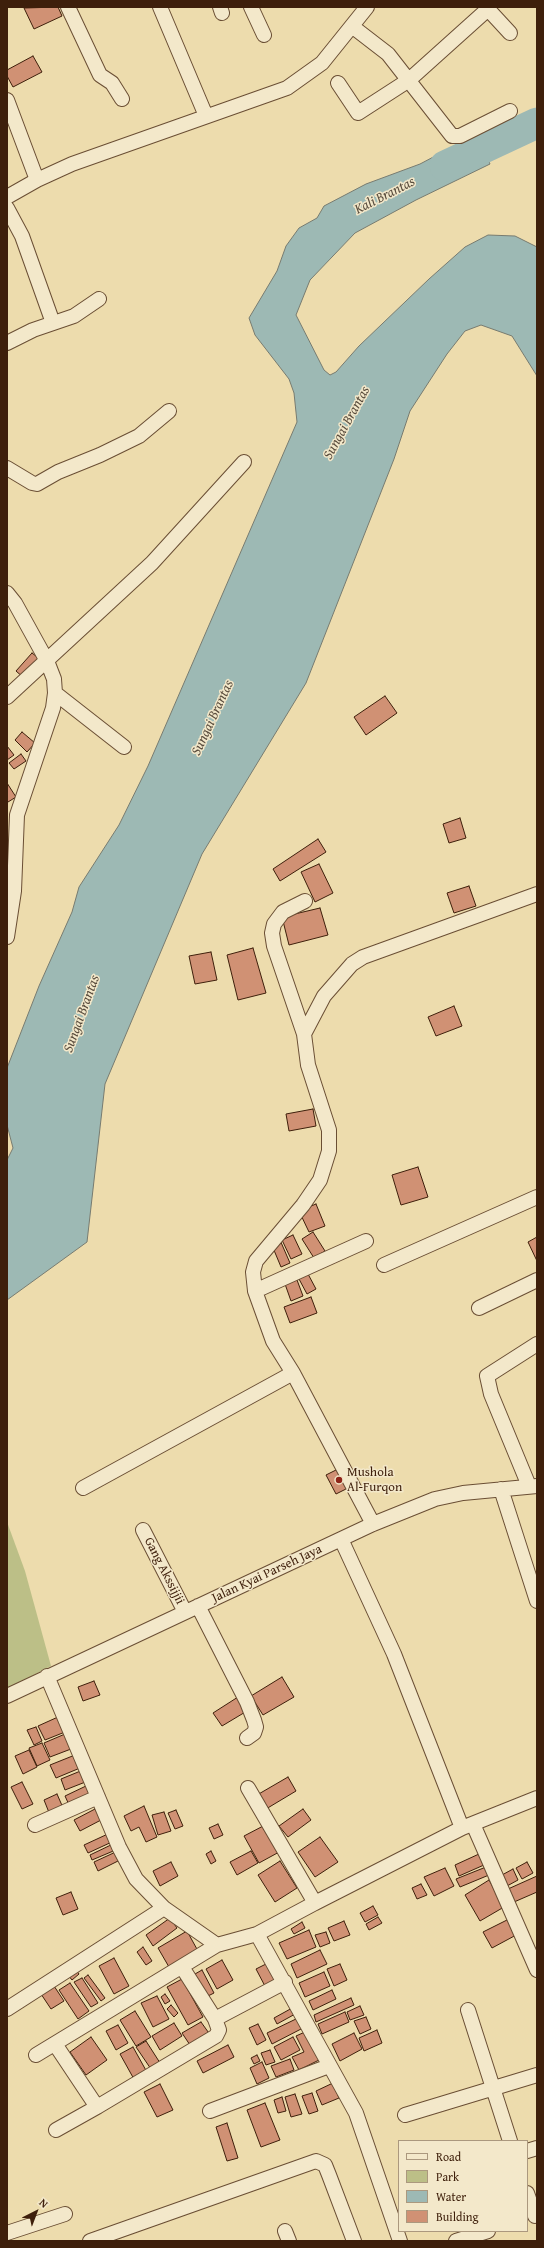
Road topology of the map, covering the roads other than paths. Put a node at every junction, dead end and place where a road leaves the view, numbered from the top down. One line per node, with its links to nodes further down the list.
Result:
1 (68, 7): 11 (street)
2 (160, 7): 14 (street)
3 (251, 7): 8 (street)
4 (367, 7): 6 (street)
5 (487, 8): 7 (street); 9 (street)
6 (353, 26): 9 (street); 14 (street)
7 (510, 33)
8 (264, 35)
9 (409, 80): 10 (street); 13 (street)
10 (338, 83)
11 (122, 99)
12 (7, 100): 15 (street)
13 (510, 111)
14 (206, 116): 15 (street)
15 (37, 180): 16 (street)
16 (7, 197)
17 (7, 208): 19 (street)
18 (99, 299): 19 (street)
19 (53, 323): 20 (street)
20 (7, 343)
21 (169, 410): 23 (street)
22 (244, 462): 25 (street)
23 (7, 468)
24 (7, 593): 25 (street)
25 (47, 661): 26 (street); 27 (street)
26 (55, 693): 28 (street); 29 (street)
27 (7, 697)
28 (124, 747)
29 (12, 815): 32 (street)
30 (537, 894): 33 (street)
31 (305, 901): 33 (street)
32 (7, 937)
33 (304, 1034): 38 (street)
34 (537, 1197): 36 (street)
35 (366, 1242): 38 (street)
36 (384, 1265)
37 (537, 1280): 39 (street)
38 (255, 1290): 41 (street)
39 (479, 1308)
40 (537, 1344): 42 (street)
41 (294, 1373): 43 (street); 45 (street)
42 (533, 1486): 44 (street, Jalan Kyai Parseh Jaya)
43 (83, 1488)
44 (501, 1489): 45 (street, Jalan Kyai Parseh Jaya); 48 (street)
45 (373, 1524): 47 (street, Jalan Kyai Parseh Jaya)
46 (143, 1530): 49 (street, Gang Akssijjii)
47 (341, 1539): 49 (street, Jalan Kyai Parseh Jaya); 57 (street)
48 (537, 1601)
49 (192, 1609): 50 (street, Jalan Kyai Parseh Jaya); 52 (street, Gang Akssijjii)
50 (47, 1676): 51 (street, Jalan Kyai Parseh Jaya); 54 (street)
51 (7, 1696)
52 (248, 1738)
53 (248, 1788): 58 (street)
54 (98, 1797): 56 (street); 59 (street)
55 (537, 1798): 57 (street)
56 (35, 1825)
57 (468, 1826): 58 (street); 63 (street)
58 (315, 1903): 60 (street)
59 (164, 1908): 61 (street); 65 (street)
60 (257, 1934): 61 (street); 64 (street)
61 (217, 1945): 62 (street)
62 (182, 1967): 67 (street); 68 (street)
63 (537, 1970)
64 (285, 1982): 67 (street); 70 (street)
65 (7, 2009)
66 (468, 2010): 72 (street)
67 (215, 2019): 73 (street)
68 (55, 2044): 69 (street); 73 (street)
69 (36, 2055)
70 (329, 2066): 74 (street); 85 (street)
71 (537, 2075): 72 (street)
72 (494, 2089): 75 (street); 77 (street)
73 (97, 2107): 76 (street)
74 (210, 2111)
75 (405, 2115)
76 (56, 2130)
77 (510, 2140)
78 (528, 2197): 80 (street)
79 (65, 2214): 82 (street)
80 (533, 2217)
81 (485, 2232): 86 (street)
82 (7, 2234)
83 (90, 2241): 84 (street)
84 (354, 2241)
85 (400, 2241)
86 (456, 2241)

